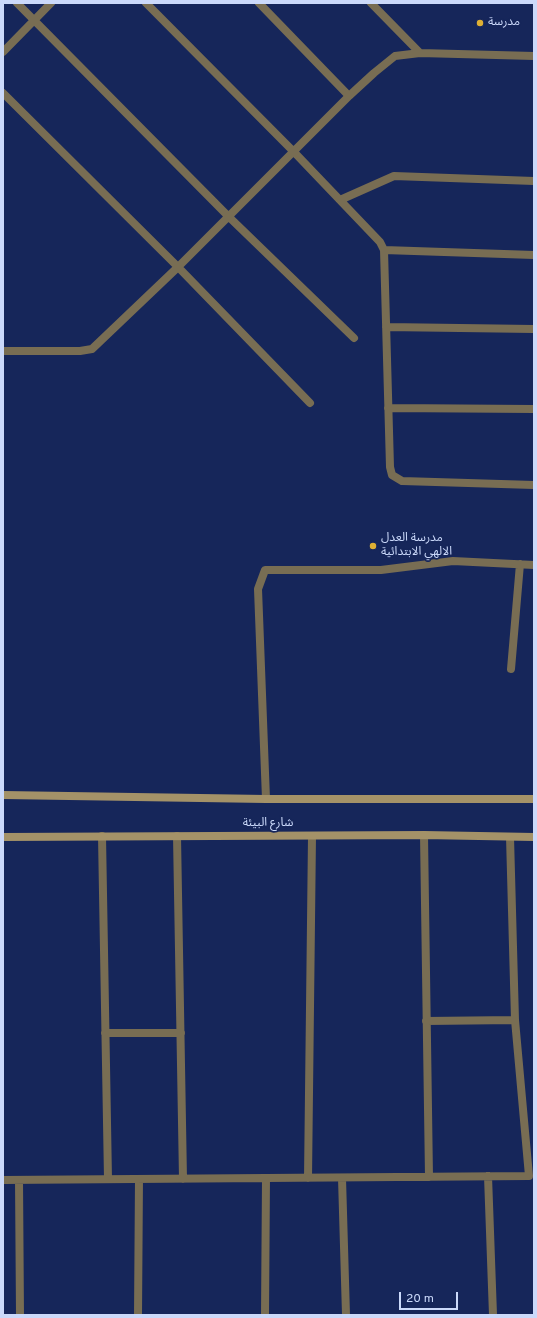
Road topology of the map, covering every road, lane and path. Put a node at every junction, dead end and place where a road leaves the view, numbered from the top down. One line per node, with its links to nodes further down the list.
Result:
1 (17, 3): 6 (street)
2 (51, 3): 6 (street)
3 (146, 3): 12 (street)
4 (259, 3): 11 (street)
5 (371, 3): 8 (street)
6 (34, 21): 7 (street); 15 (street)
7 (3, 52)
8 (420, 53): 9 (street); 11 (street)
9 (534, 56)
10 (3, 93): 18 (street)
11 (349, 96): 12 (street)
12 (294, 152): 14 (street); 15 (street)
13 (534, 181): 14 (street)
14 (340, 200): 16 (street)
15 (229, 217): 18 (street); 21 (street)
16 (384, 250): 17 (street); 19 (street)
17 (534, 255)
18 (178, 267): 22 (street); 23 (street)
19 (386, 327): 20 (street); 24 (street)
20 (534, 329)
21 (354, 338)
22 (3, 351)
23 (310, 403)
24 (388, 408): 25 (street); 26 (street)
25 (534, 409)
26 (534, 484)
27 (520, 564): 28 (street); 29 (street); 31 (street)
28 (534, 565)
29 (511, 669)
30 (3, 795): 31 (street)
31 (266, 798): 32 (street)
32 (534, 798)
33 (424, 835): 36 (street, شارع البيئة); 38 (street, شارع البيئة); 41 (street)
34 (102, 836): 35 (street, شارع البيئة); 37 (street, شارع البيئة); 42 (street)
35 (177, 836): 36 (street, شارع البيئة); 43 (street)
36 (312, 836): 47 (street)
37 (3, 837)
38 (510, 837): 39 (street, شارع البيئة); 40 (street)
39 (534, 837)
40 (515, 1020): 41 (street); 44 (street)
41 (426, 1021): 45 (street)
42 (105, 1033): 43 (street); 49 (street)
43 (181, 1034): 51 (street)
44 (488, 1176): 45 (street); 58 (street)
45 (429, 1177): 48 (street)
46 (266, 1178): 47 (street); 51 (street); 56 (street)
47 (308, 1178): 48 (street)
48 (342, 1178): 57 (street)
49 (108, 1179): 50 (street); 53 (street)
50 (139, 1179): 51 (street); 55 (street)
51 (183, 1179)
52 (3, 1180): 53 (street)
53 (19, 1180): 54 (street)
54 (20, 1315)
55 (138, 1315)
56 (265, 1315)
57 (346, 1315)
58 (493, 1315)

